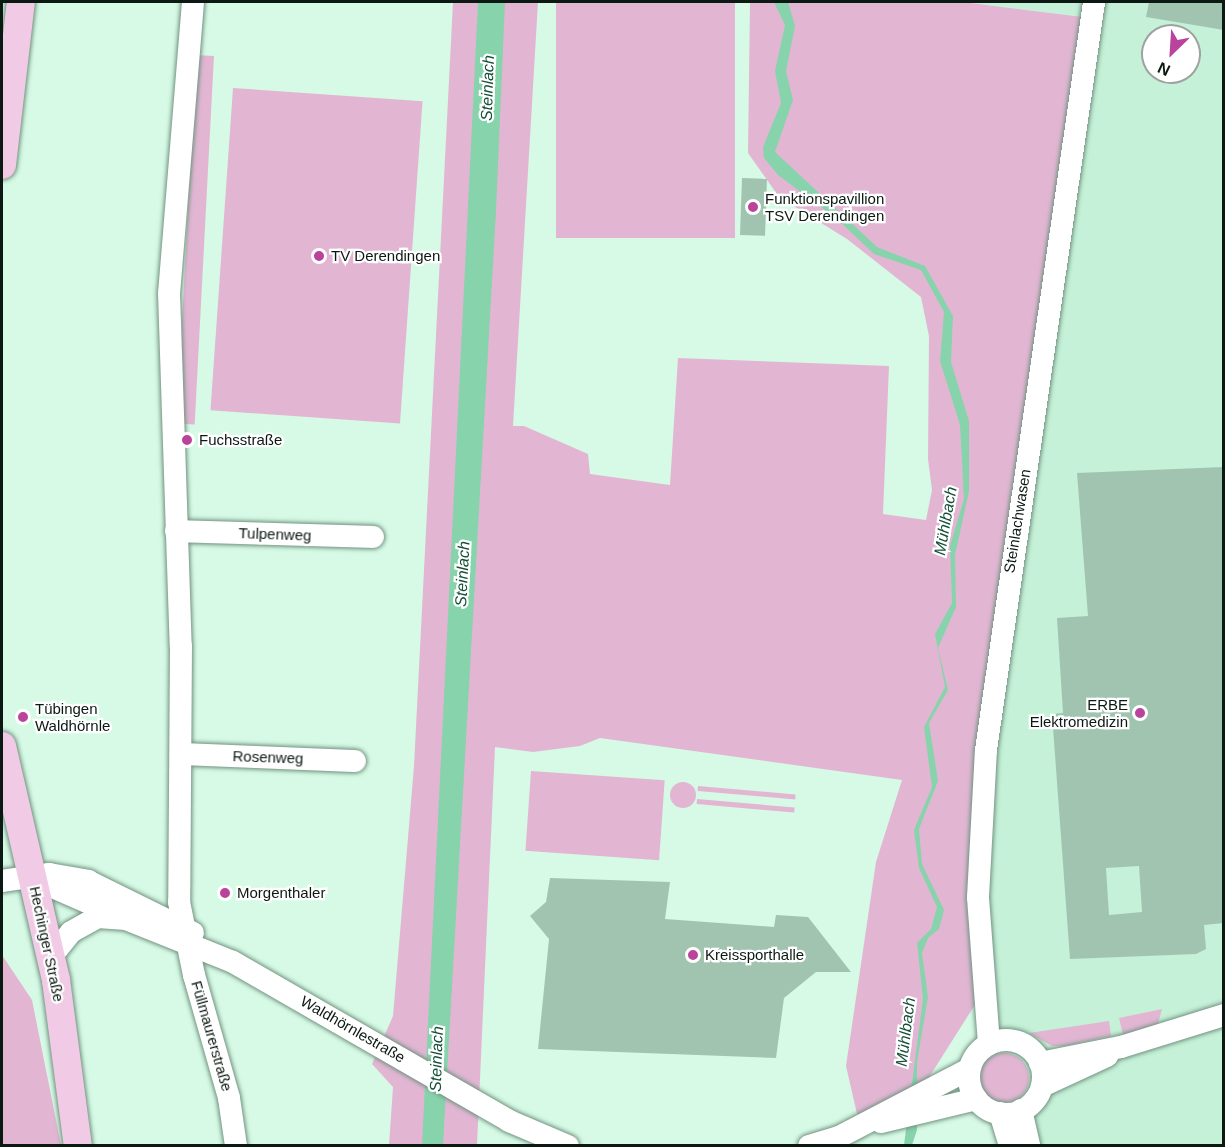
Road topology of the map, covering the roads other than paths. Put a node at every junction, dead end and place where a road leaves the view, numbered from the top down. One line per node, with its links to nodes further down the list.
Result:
1 (21, 2): 4 (main road)
2 (194, 2): 5 (street)
3 (1094, 2): 16 (street, Steinlachwasen)
4 (2, 165)
5 (176, 531): 6 (street, Tulpenweg); 8 (street)
6 (373, 537)
7 (2, 746): 10 (main road, Hechinger Straße)
8 (181, 754): 9 (street, Rosenweg); 13 (street)
9 (355, 761)
10 (32, 878): 11 (street, Waldhörnlestraße); 12 (street); 13 (street, Waldhörnlestraße); 14 (main road, Hechinger Straße)
11 (2, 881)
12 (126, 919): 13 (street, Waldhörnlestraße); 14 (street, Waldhörnlestraße)
13 (186, 935): 23 (street, Füllmaurerstraße); 24 (street, Waldhörnlestraße)
14 (50, 957): 22 (main road, Hechinger Straße)
15 (1224, 1015): 18 (street)
16 (989, 1044): 17 (street); 18 (street)
17 (969, 1069): 19 (street); 20 (street)
18 (1041, 1074): 21 (street)
19 (976, 1099): 20 (street); 21 (street)
20 (930, 1101): 25 (street)
21 (1014, 1128)
22 (78, 1146)
23 (236, 1146)
24 (568, 1146)
25 (809, 1146)

